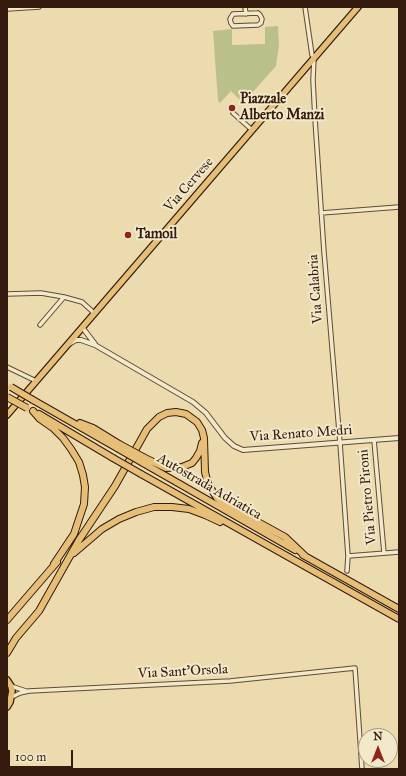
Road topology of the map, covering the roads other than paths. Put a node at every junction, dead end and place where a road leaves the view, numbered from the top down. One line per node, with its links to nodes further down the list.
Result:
1 (39, 7): 5 (street)
2 (245, 7): 6 (street)
3 (305, 7): 7 (street, Via Calabria)
4 (358, 7): 7 (main road, Via Cervese)
5 (7, 9)
6 (246, 14): 6 (street)
7 (314, 56): 9 (main road, Via Cervese); 11 (street, Via Calabria)
8 (233, 113): 9 (street)
9 (252, 130): 14 (main road, Via Cervese)
10 (399, 207): 11 (street)
11 (322, 213): 28 (street, Via Calabria)
12 (7, 294): 13 (street)
13 (64, 297): 14 (street); 15 (street)
14 (93, 314): 16 (main road, Via Cervese)
15 (40, 325)
16 (82, 327): 17 (main road, Via Cervese); 18 (street, Via Renato Medri)
17 (67, 345): 18 (street, Via Renato Medri); 20 (main road, Via Cervese)
18 (95, 345): 28 (street, Via Renato Medri)
19 (7, 367): 20 (street)
20 (36, 381): 24 (main road, Via Cervese)
21 (9, 386): 29 (highway, Autostrada Adriatica, bridge)
22 (7, 397): 23 (highway, Autostrada Adriatica, bridge)
23 (33, 411): 30 (highway, Autostrada Adriatica, bridge); 37 (highway)
24 (7, 414)
25 (204, 438): 29 (highway); 31 (highway); 34 (highway)
26 (399, 438): 27 (street, Via Renato Medri)
27 (374, 440): 28 (street, Via Renato Medri); 33 (street, Via Pietro Pironi)
28 (340, 443): 35 (street, Via Calabria)
29 (144, 461): 34 (highway, Autostrada Adriatica)
30 (253, 536): 36 (highway); 40 (highway, Autostrada Adriatica)
31 (79, 540): 36 (highway); 37 (highway)
32 (399, 552): 33 (street)
33 (384, 553): 35 (street)
34 (305, 556): 39 (highway, Autostrada Adriatica)
35 (348, 556): 38 (street, Via Calabria)
36 (69, 557): 42 (highway)
37 (54, 564): 41 (highway)
38 (347, 571)
39 (399, 609)
40 (399, 619)
41 (7, 620)
42 (7, 653)
43 (7, 680): 44 (main road)
44 (11, 686): 45 (street); 46 (main road)
45 (29, 691): 46 (street, Via Sant'Orsola); 48 (street, Via Sant'Orsola)
46 (12, 697): 47 (main road)
47 (7, 707)
48 (362, 769)

